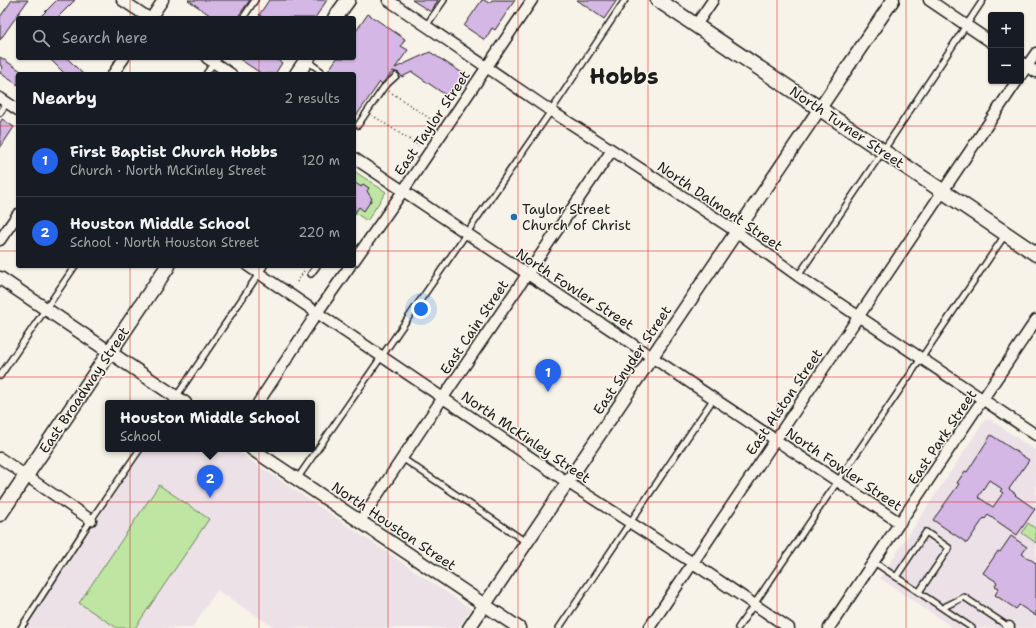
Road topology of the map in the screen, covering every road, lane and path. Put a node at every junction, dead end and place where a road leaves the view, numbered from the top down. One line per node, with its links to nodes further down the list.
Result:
1 (122, 0): 14 (street)
2 (163, 0): 15 (street)
3 (255, 0): 16 (lane)
4 (348, 0): 17 (main road)
5 (388, 0): 19 (street, North Dalmont Street)
6 (444, 0): 19 (lane)
7 (532, 0): 27 (street, East Taylor Street)
8 (625, 0): 40 (lane)
9 (658, 0): 20 (main road, North Turner Street)
10 (713, 0): 20 (street)
11 (893, 0): 39 (street, East Snyder Street)
12 (929, 0): 18 (street)
13 (983, 0): 18 (lane)
14 (147, 16)
15 (151, 16)
16 (244, 16)
17 (336, 16)
18 (966, 25): 21 (street); 47 (lane)
19 (426, 26): 27 (street, North Dalmont Street)
20 (696, 26): 39 (main road, North Turner Street)
21 (988, 40)
22 (1036, 53): 26 (street)
23 (123, 60): 28 (street)
24 (213, 60): 29 (lane); 30 (street)
25 (307, 60): 31 (main road); 32 (lane)
26 (1024, 64): 33 (street)
27 (487, 68): 40 (street, North Dalmont Street); 49 (street, East Taylor Street)
28 (114, 72)
29 (207, 72)
30 (228, 72)
31 (298, 72)
32 (321, 72)
33 (1036, 72)
34 (396, 76): 36 (lane)
35 (1015, 84): 50 (street, East Alston Street)
36 (384, 88): 41 (lane); 43 (path)
37 (4, 100): 38 (street); 42 (lane)
38 (16, 109)
39 (820, 109): 47 (main road, North Turner Street); 52 (street, East Snyder Street)
40 (551, 111): 46 (street, North Dalmont Street); 53 (lane)
41 (368, 112): 44 (lane); 45 (path)
42 (0, 113)
43 (435, 122)
44 (358, 125)
45 (419, 146)
46 (612, 150): 52 (street, North Dalmont Street); 65 (street, East Cain Street)
47 (883, 151): 50 (main road, North Turner Street); 66 (lane)
48 (356, 159): 49 (street, North Fowler Street)
49 (403, 191): 53 (street, North Fowler Street); 57 (street, East Taylor Street)
50 (943, 192): 54 (main road, North Turner Street); 71 (street, East Alston Street)
51 (16, 217): 55 (street)
52 (737, 232): 66 (street, North Dalmont Street); 75 (street, East Snyder Street)
53 (466, 234): 65 (street, North Fowler Street); 74 (lane)
54 (1005, 234): 56 (main road, North Turner Street); 76 (lane)
55 (0, 240)
56 (1036, 254)
57 (356, 258)
58 (74, 268): 69 (lane)
59 (167, 268): 73 (main road, East Broadway Street)
60 (316, 268): 64 (lane)
61 (345, 268): 70 (street)
62 (262, 270): 70 (street, North McKinley Street); 81 (lane)
63 (305, 270): 68 (path)
64 (311, 274)
65 (527, 274): 75 (street, North Fowler Street); 78 (street, East Cain Street)
66 (798, 276): 71 (street, North Dalmont Street)
67 (0, 278): 69 (street)
68 (297, 282)
69 (45, 308): 73 (street); 77 (lane)
70 (317, 313): 74 (street, North McKinley Street); 82 (street)
71 (859, 316): 76 (street, North Dalmont Street); 85 (street, East Alston Street)
72 (1036, 320): 83 (street, East Park Street)
73 (109, 352): 80 (street); 90 (main road, East Broadway Street)
74 (382, 357): 78 (street, North McKinley Street); 91 (lane)
75 (653, 357): 79 (street, North Fowler Street); 93 (street, East Snyder Street)
76 (921, 359): 83 (street, North Dalmont Street); 92 (lane)
77 (0, 376)
78 (442, 398): 89 (street, East Cain Street); 93 (street, North McKinley Street)
79 (714, 398): 85 (street, North Fowler Street); 97 (lane)
80 (176, 400)
81 (178, 400)
82 (260, 400)
83 (983, 401): 84 (street, North Dalmont Street); 98 (street, East Park Street)
84 (1036, 435)
85 (776, 440): 92 (street, North Fowler Street); 101 (street, East Alston Street)
86 (138, 452): 95 (lane)
87 (256, 452): 91 (street, North Houston Street)
88 (0, 458): 90 (street)
89 (402, 458): 96 (street, East Cain Street); 99 (lane)
90 (26, 475): 94 (main road, East Broadway Street); 95 (street)
91 (297, 479): 96 (street, North Houston Street)
92 (837, 481): 98 (street, North Fowler Street); 105 (lane)
93 (567, 482): 97 (street, North McKinley Street); 99 (street, East Snyder Street)
94 (0, 514)
95 (91, 520): 107 (lane)
96 (360, 521): 104 (street, North Houston Street)
97 (631, 522): 101 (street, North McKinley Street); 110 (lane)
98 (900, 523): 100 (street, East Park Street)
99 (526, 542): 104 (street, East Snyder Street)
100 (874, 562): 102 (lane); 114 (street, East Park Street)
101 (693, 563): 105 (street, North McKinley Street); 111 (street, East Alston Street)
102 (896, 577): 103 (lane); 103 (lane)
103 (919, 592): 106 (lane)
104 (485, 605): 108 (street, East Snyder Street); 109 (street, North Houston Street)
105 (754, 605): 112 (lane); 113 (street, North McKinley Street)
106 (944, 609): 115 (lane); 116 (lane)
107 (21, 628)
108 (469, 628)
109 (519, 628)
110 (559, 628)
111 (650, 628)
112 (738, 628)
113 (789, 628)
114 (829, 628)
115 (972, 628)
116 (1009, 628)

